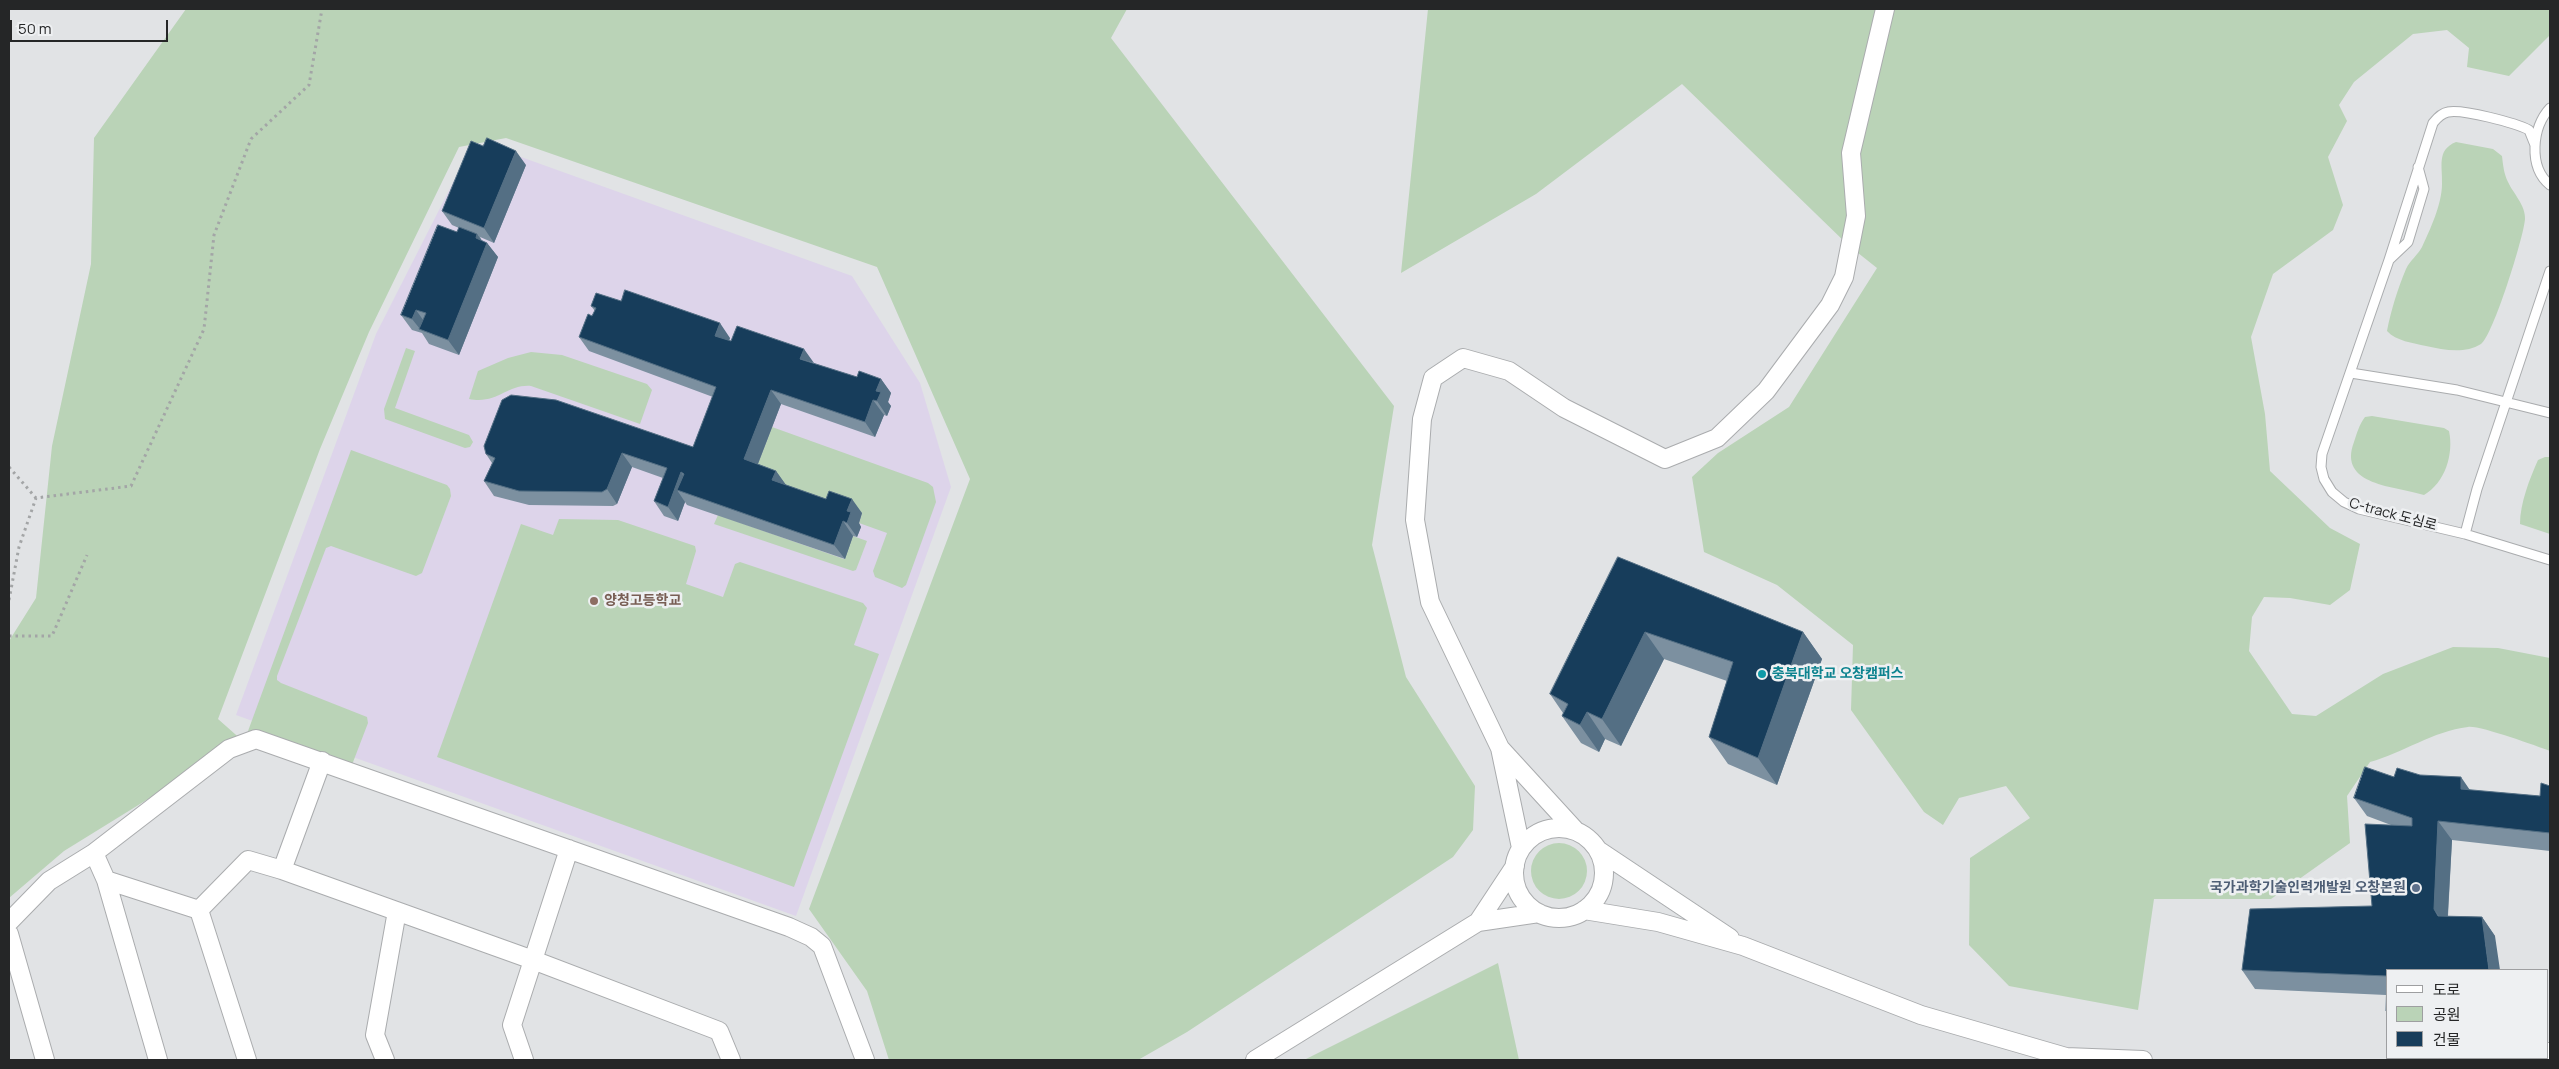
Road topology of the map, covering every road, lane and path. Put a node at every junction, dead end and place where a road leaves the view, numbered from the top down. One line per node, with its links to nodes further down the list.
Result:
1 (322, 9): 15 (path)
2 (1885, 9): 21 (street)
3 (2550, 108): 4 (lane)
4 (2544, 116): 5 (lane); 6 (lane)
5 (2513, 123): 6 (lane); 7 (lane, C-track 도심로)
6 (2535, 145): 8 (lane)
7 (2418, 166): 9 (lane, C-track 도심로); 9 (lane, C-track 도심로)
8 (2550, 185)
9 (2389, 260): 11 (lane, C-track 도심로)
10 (2550, 271): 12 (lane)
11 (2351, 372): 12 (lane); 16 (lane, C-track 도심로)
12 (2506, 403): 13 (lane); 16 (lane)
13 (2550, 414)
14 (9, 467): 15 (path)
15 (36, 498): 19 (path)
16 (2465, 534): 18 (lane, C-track 도심로)
17 (87, 555): 20 (path)
18 (2550, 560)
19 (9, 600)
20 (9, 636)
21 (1500, 748): 23 (street); 24 (street)
22 (322, 760): 25 (street); 27 (street); 29 (street)
23 (1575, 830): 24 (street); 26 (street)
24 (1521, 848): 28 (street)
25 (569, 849): 39 (street); 46 (street)
26 (1598, 850): 32 (street); 38 (street)
27 (94, 853): 30 (street); 35 (street)
28 (1515, 866): 34 (street); 36 (street)
29 (282, 870): 31 (street); 33 (street)
30 (106, 880): 31 (street); 41 (street)
31 (199, 910): 42 (street)
32 (1584, 910): 34 (street); 38 (street)
33 (397, 911): 39 (street); 43 (street)
34 (1539, 913): 36 (street)
35 (9, 922)
36 (1478, 922): 47 (street)
37 (9, 934): 40 (street)
38 (1743, 946): 48 (street)
39 (533, 960): 44 (street); 45 (street)
40 (45, 1060)
41 (158, 1060)
42 (247, 1060)
43 (385, 1060)
44 (524, 1060)
45 (731, 1060)
46 (865, 1060)
47 (1255, 1060)
48 (2143, 1060)

